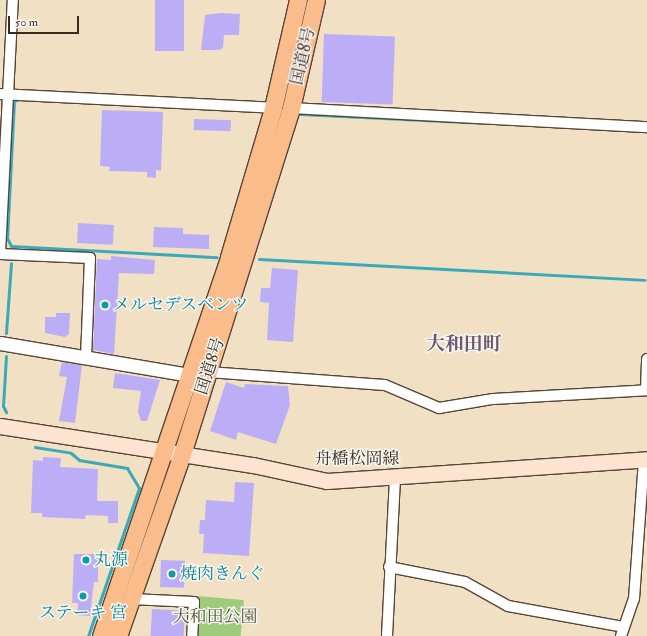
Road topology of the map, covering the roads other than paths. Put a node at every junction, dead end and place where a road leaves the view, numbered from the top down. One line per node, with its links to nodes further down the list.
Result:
1 (13, 0): 4 (street)
2 (298, 0): 5 (highway, 国道8号)
3 (316, 0): 6 (highway, 国道8号)
4 (4, 95): 5 (street); 8 (street)
5 (272, 108): 13 (highway, 国道8号)
6 (291, 108): 7 (street); 12 (highway, 国道8号)
7 (647, 127)
8 (0, 254): 10 (street)
9 (0, 343): 10 (street)
10 (86, 357): 13 (street)
11 (647, 359): 14 (street)
12 (208, 372): 14 (street); 17 (highway, 国道8号)
13 (190, 375): 16 (highway, 国道8号)
14 (646, 390)
15 (0, 426): 16 (main road, 舟橋松岡線)
16 (164, 452): 17 (main road, 舟橋松岡線); 24 (highway, 国道8号)
17 (182, 454): 19 (main road, 舟橋松岡線); 22 (highway, 国道8号)
18 (646, 459): 19 (main road, 舟橋松岡線); 20 (street)
19 (396, 478): 21 (street)
20 (644, 536): 23 (street)
21 (389, 567): 23 (street); 27 (street)
22 (131, 599): 25 (highway, 国道8号); 26 (street)
23 (622, 632)
24 (101, 636)
25 (118, 636)
26 (192, 636)
27 (387, 636)

